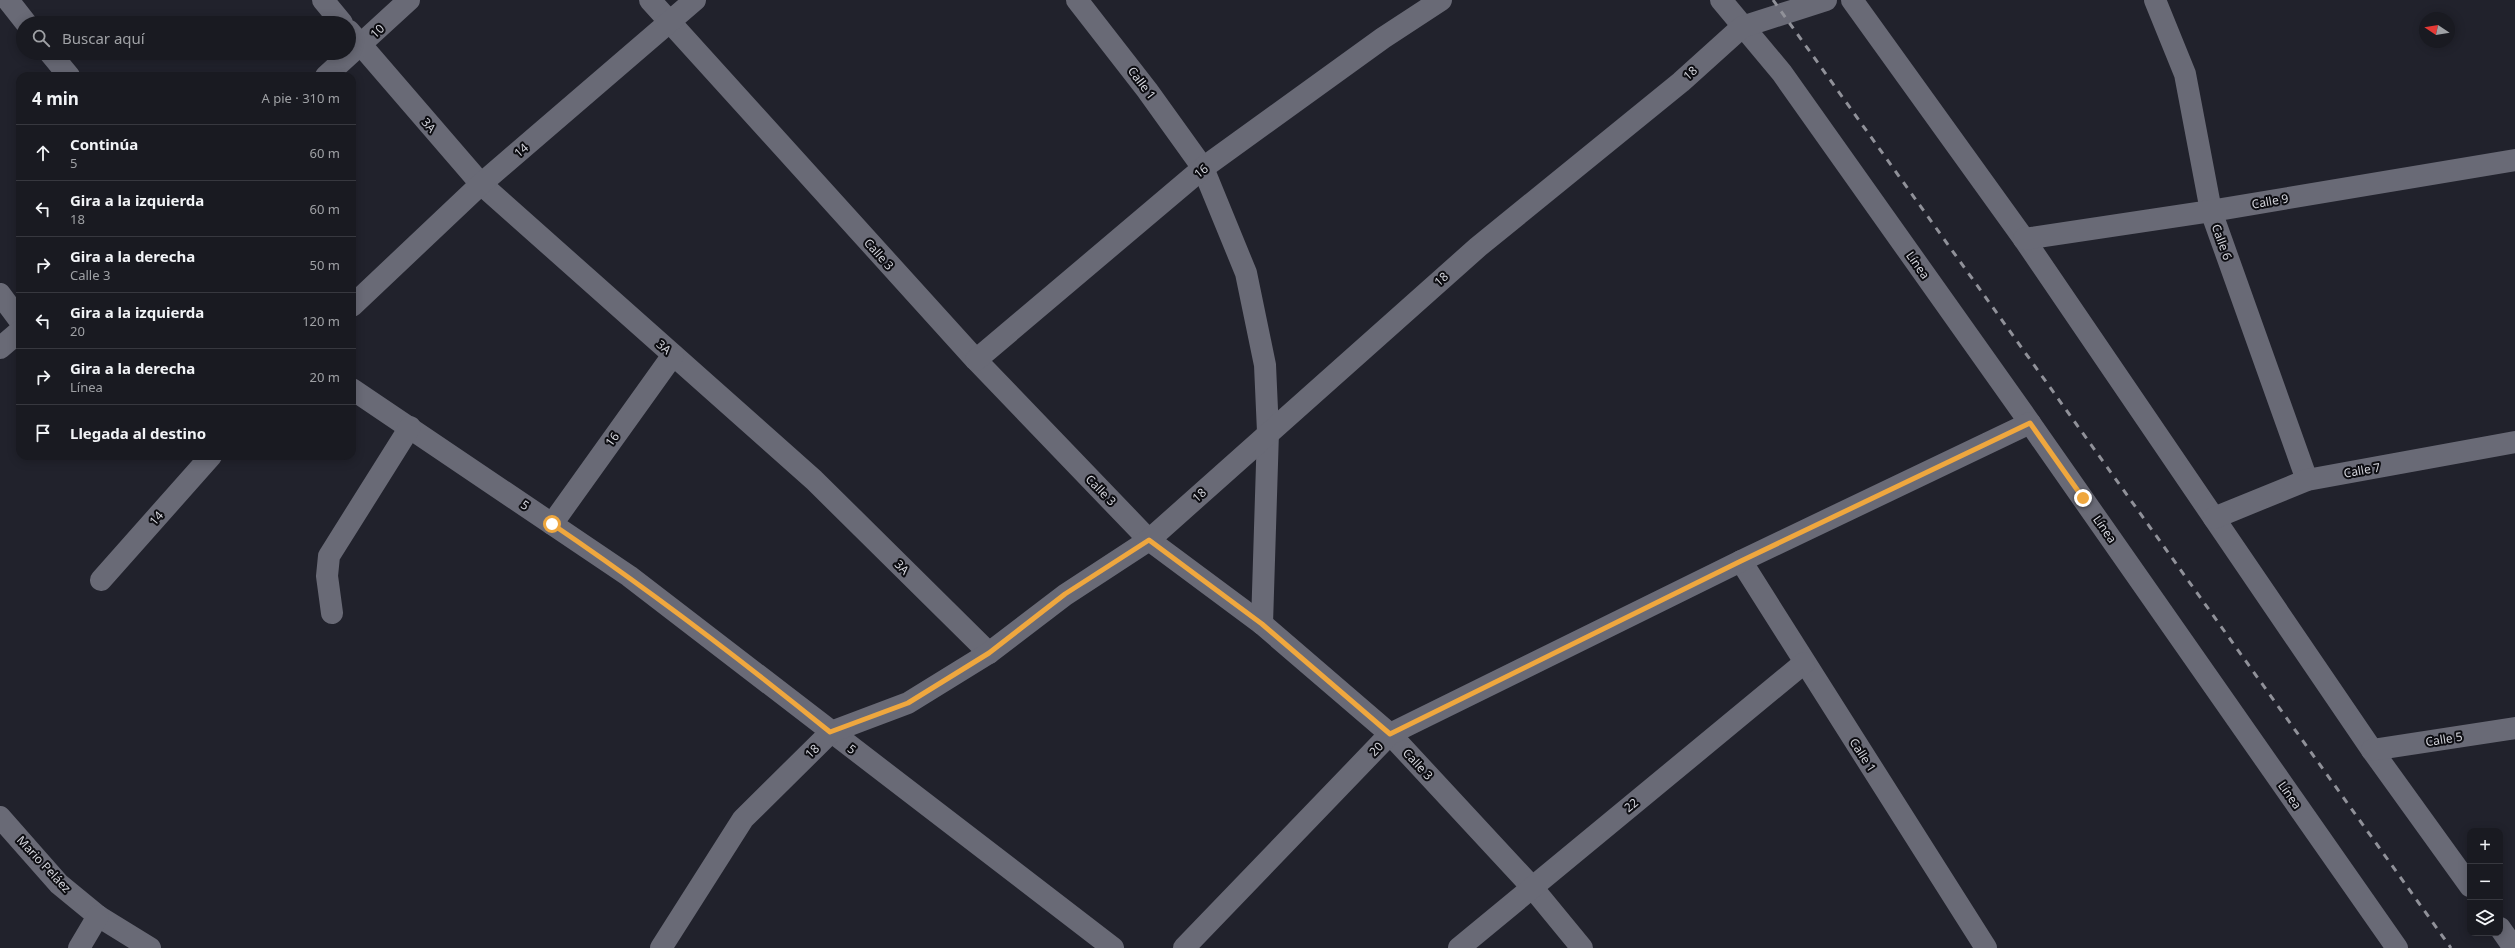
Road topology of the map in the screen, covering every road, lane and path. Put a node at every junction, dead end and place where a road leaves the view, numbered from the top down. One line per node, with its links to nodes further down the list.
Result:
1 (8, 0): 12 (street)
2 (323, 0): 13 (street)
3 (409, 0): 16 (street, 10)
4 (650, 0): 14 (street, Calle 3)
5 (695, 0): 14 (street, 14)
6 (1077, 0): 23 (street, Calle 1)
7 (1441, 0): 23 (street, 16)
8 (1721, 0): 15 (street, Línea)
9 (1826, 0): 15 (street)
10 (1852, 0): 26 (street)
11 (2155, 0): 25 (street, Calle 6)
12 (21, 16)
13 (336, 16)
14 (670, 22): 24 (street, 14); 33 (street, Calle 3)
15 (1742, 27): 35 (street, Línea); 37 (street, 18)
16 (356, 38)
17 (356, 40): 24 (street, 3A)
18 (56, 60): 20 (street)
19 (339, 60): 21 (street, 10)
20 (66, 72)
21 (329, 72)
22 (2515, 160): 25 (street, Calle 9)
23 (1203, 168): 33 (street, 16); 37 (street, Calle 1)
24 (481, 184): 28 (street, 14); 32 (street, 3A)
25 (2212, 211): 26 (street, Calle 9); 40 (street, Calle 6)
26 (2024, 239): 41 (street)
27 (0, 294): 29 (street)
28 (356, 302)
29 (16, 316)
30 (16, 334): 31 (street)
31 (0, 348)
32 (673, 355): 42 (street, 16); 48 (street, 3A)
33 (976, 360): 43 (street, Calle 3)
34 (356, 392): 36 (street, 5)
35 (2030, 423): 44 (street, 20); 67 (street, Línea)
36 (410, 427): 42 (street, 5); 46 (street)
37 (1268, 432): 43 (street, 18); 47 (street, Calle 1)
38 (2515, 442): 40 (street, Calle 7)
39 (207, 460): 45 (street, 14)
40 (2307, 480): 41 (street, Calle 7)
41 (2214, 518): 53 (street)
42 (552, 524): 51 (street, 5)
43 (1149, 540): 47 (street, Calle 3); 48 (street, 18)
44 (1741, 561): 49 (street, Calle 1); 52 (street, 20)
45 (101, 580)
46 (332, 613)
47 (1262, 624): 52 (street, Calle 3)
48 (989, 653): 51 (street, 18)
49 (1804, 663): 56 (street, 22); 66 (street, Calle 1)
50 (2515, 728): 53 (street, Calle 5)
51 (830, 732): 61 (street, 18); 62 (street, 5)
52 (1390, 734): 56 (street, Calle 3); 63 (street, 20)
53 (2372, 750): 55 (street)
54 (0, 817): 57 (street, Mario Peláez)
55 (2467, 882)
56 (1531, 886): 64 (street, 22); 65 (street, Calle 3)
57 (98, 916): 59 (street); 60 (street, Mario Peláez)
58 (2503, 932): 68 (street)
59 (79, 948)
60 (150, 948)
61 (662, 948)
62 (1113, 948)
63 (1184, 948)
64 (1458, 948)
65 (1582, 948)
66 (1986, 948)
67 (2397, 948)
68 (2514, 948)

